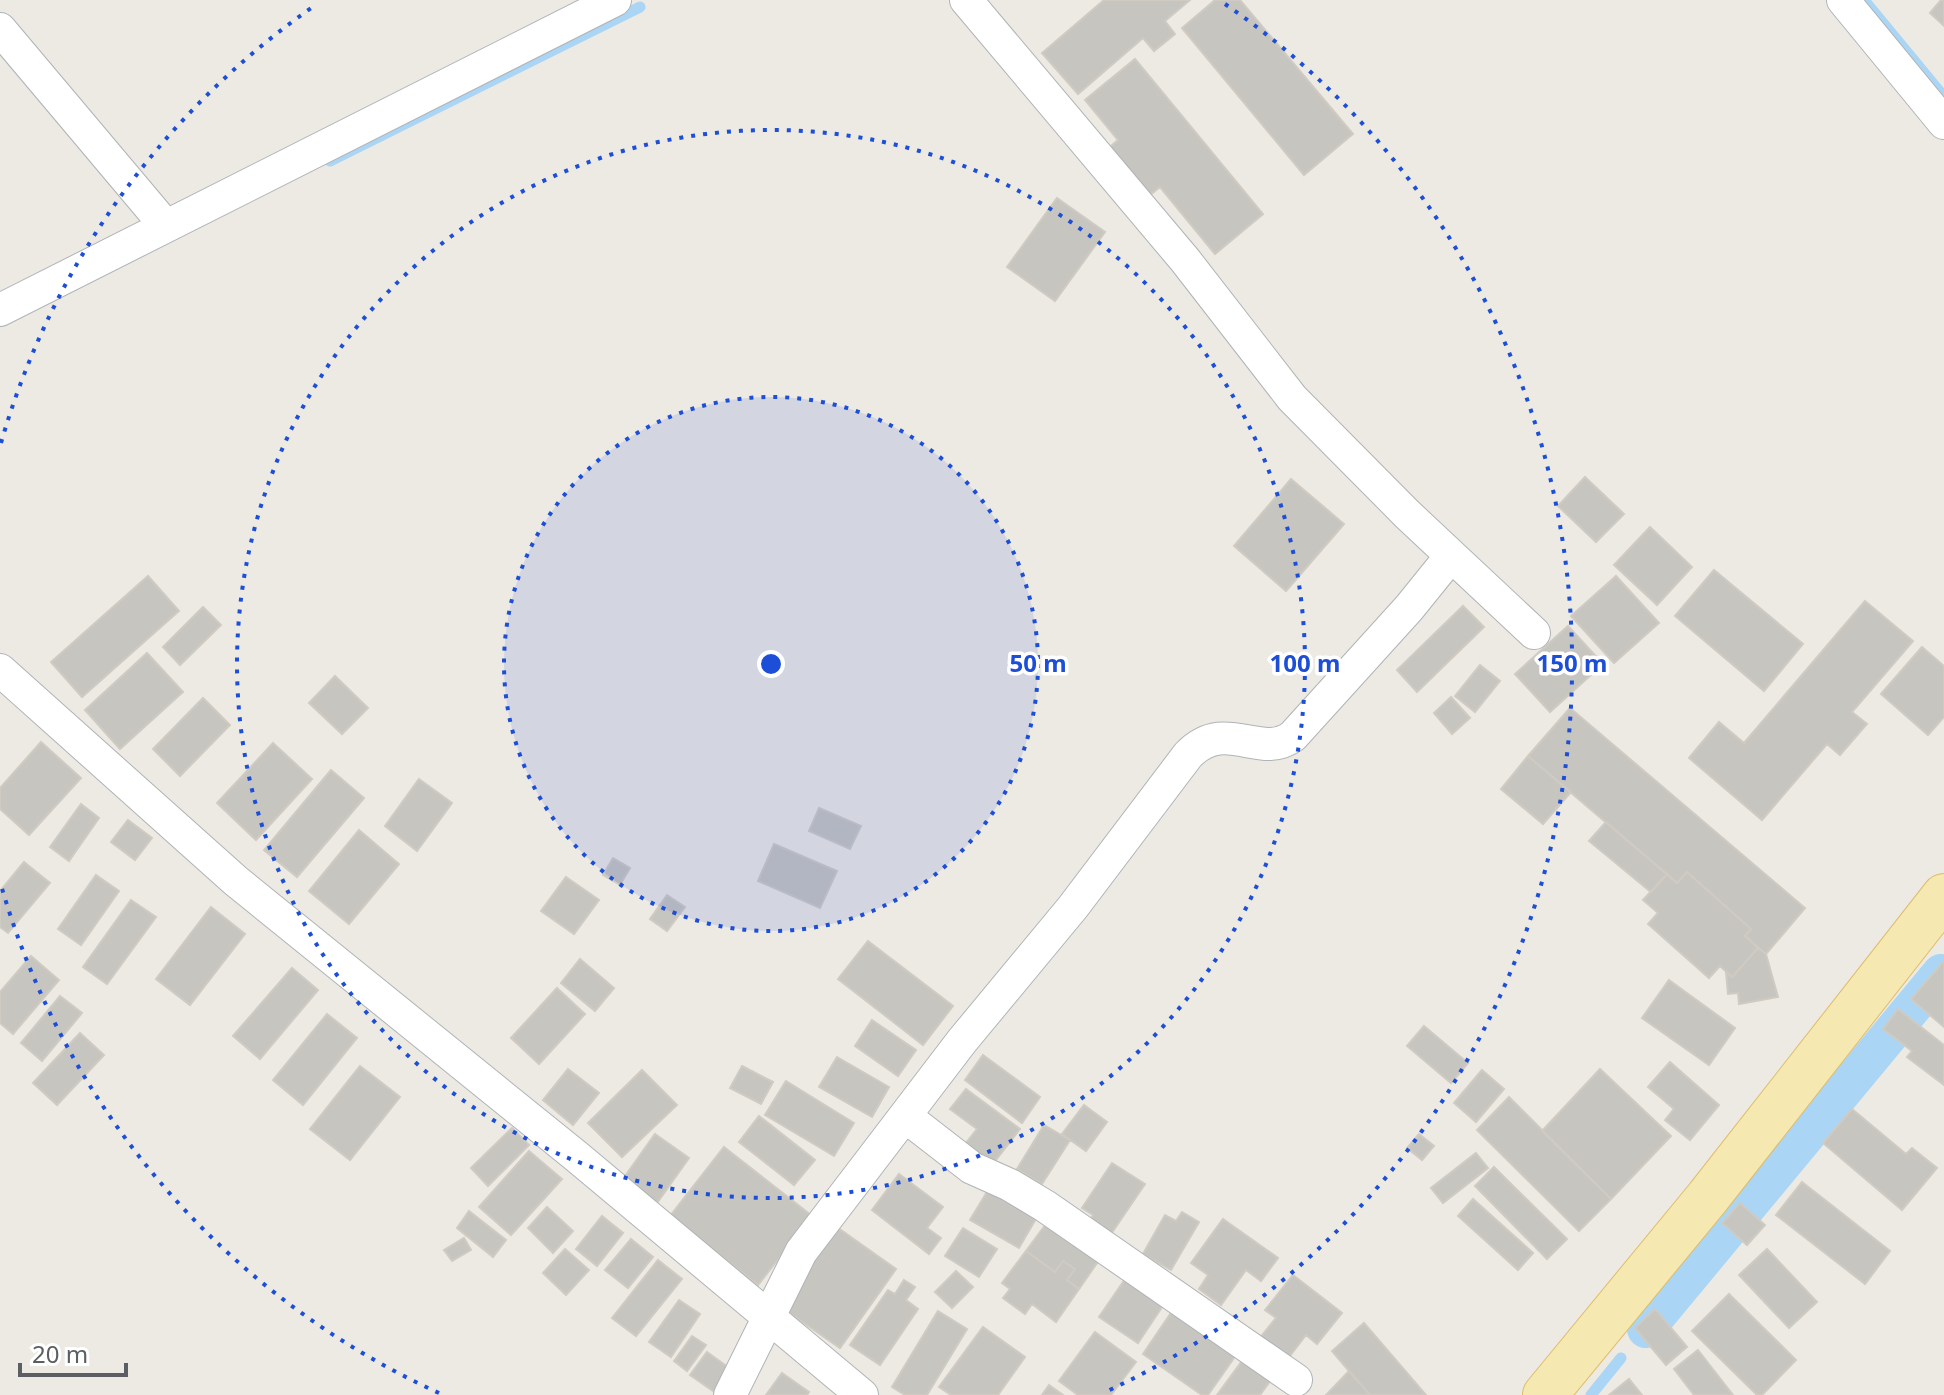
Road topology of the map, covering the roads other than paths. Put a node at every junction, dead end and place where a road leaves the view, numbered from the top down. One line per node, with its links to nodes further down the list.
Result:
1 (615, 0): 6 (street)
2 (966, 0): 8 (street)
3 (1843, 0): 5 (street)
4 (0, 29): 6 (street)
5 (1944, 123)
6 (165, 225): 7 (street)
7 (0, 310)
8 (1451, 556): 9 (street); 12 (street)
9 (1534, 633)
10 (0, 670): 13 (street)
11 (1944, 896): 17 (main road)
12 (905, 1116): 13 (street); 14 (street)
13 (768, 1317): 15 (street); 16 (street)
14 (1296, 1380)
15 (730, 1395)
16 (862, 1395)
17 (1545, 1395)

